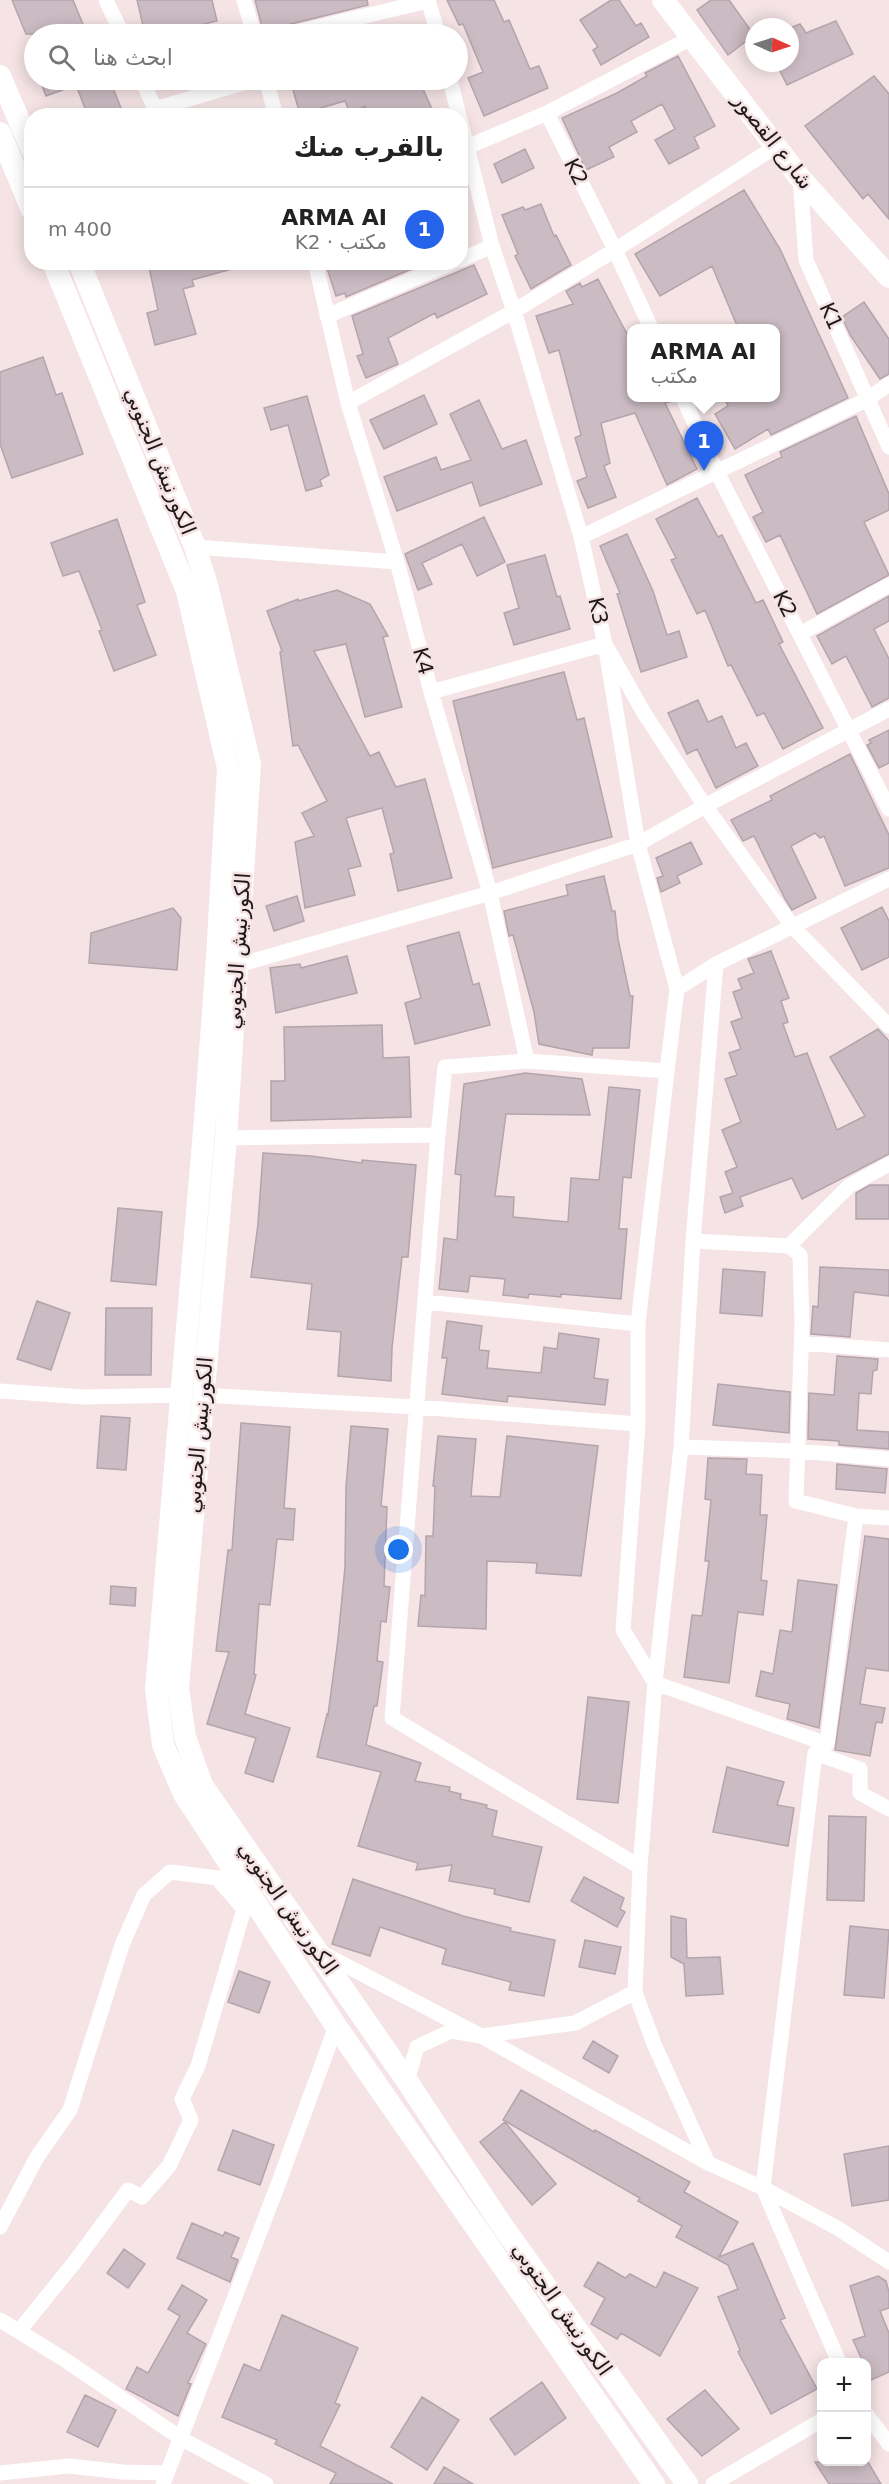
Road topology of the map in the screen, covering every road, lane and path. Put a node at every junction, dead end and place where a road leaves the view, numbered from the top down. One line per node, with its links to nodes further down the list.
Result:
1 (106, 0): 5 (street)
2 (244, 0): 6 (street)
3 (428, 0): 7 (street); 8 (street)
4 (663, 0): 9 (main road, شارع القصور)
5 (117, 24)
6 (251, 24)
7 (330, 24)
8 (435, 24)
9 (693, 38): 19 (street); 23 (main road, شارع القصور)
10 (0, 76): 20 (main road)
11 (146, 90): 15 (street)
12 (219, 90): 16 (street)
13 (269, 90): 17 (street)
14 (453, 90): 18 (street, K3)
15 (155, 108)
16 (158, 108)
17 (274, 108)
18 (458, 108)
19 (547, 112): 22 (street); 28 (street, K2)
20 (24, 132)
21 (0, 133): 26 (main road)
22 (468, 146)
23 (775, 147): 25 (main road, شارع القصور); 28 (street)
24 (468, 162): 27 (street, K3)
25 (800, 178): 34 (main road, شارع القصور); 39 (street, K1)
26 (24, 191)
27 (492, 246): 29 (street); 35 (street, K3)
28 (615, 250): 35 (street); 37 (street, K2)
29 (468, 256)
30 (56, 270): 75 (main road, الكورنيش الجنوبي)
31 (82, 270): 45 (main road, الكورنيش الجنوبي)
32 (317, 270): 36 (street, K4)
33 (434, 270): 36 (street)
34 (889, 277)
35 (514, 310): 41 (street); 44 (street, K3)
36 (327, 316): 41 (street, K4)
37 (649, 324)
38 (889, 384): 39 (street)
39 (868, 399): 42 (street, K1); 43 (street)
40 (685, 402): 43 (street, K2)
41 (348, 403): 46 (street, K4)
42 (889, 447)
43 (717, 472): 44 (street); 48 (street, K2)
44 (581, 537): 49 (street, K3)
45 (195, 548): 46 (street); 59 (main road, الكورنيش الجنوبي)
46 (397, 562): 50 (street, K4)
47 (889, 585): 48 (street)
48 (800, 634): 52 (street, K2)
49 (605, 644): 50 (street); 53 (street, K3); 55 (street)
50 (431, 692): 57 (street, K4)
51 (889, 709): 52 (street)
52 (850, 731): 53 (street); 54 (street, K2)
53 (705, 806): 55 (street); 58 (street, K3)
54 (889, 810)
55 (638, 844): 57 (street); 61 (street)
56 (889, 879): 58 (street)
57 (490, 893): 59 (street); 63 (street, K4)
58 (793, 927): 60 (street); 62 (street, K3)
59 (238, 964): 66 (main road, الكورنيش الجنوبي)
60 (716, 964): 61 (street); 68 (street)
61 (677, 989): 64 (street)
62 (889, 1026)
63 (527, 1061): 64 (street); 65 (street)
64 (667, 1071): 71 (street)
65 (438, 1135): 66 (street); 70 (street)
66 (226, 1138): 75 (main road, الكورنيش الجنوبي)
67 (889, 1164): 69 (street)
68 (693, 1241): 69 (street); 78 (street)
69 (789, 1246): 72 (street)
70 (425, 1302): 71 (street); 76 (street)
71 (638, 1324): 77 (street)
72 (802, 1343): 73 (street); 79 (street)
73 (889, 1350)
74 (0, 1392): 75 (street)
75 (192, 1395): 76 (street); 88 (main road, الكورنيش الجنوبي); 89 (main road, الكورنيش الجنوبي)
76 (416, 1407): 77 (street); 86 (street)
77 (638, 1424): 83 (street)
78 (681, 1447): 79 (street); 83 (street)
79 (798, 1451): 80 (street); 81 (street)
80 (889, 1459)
81 (856, 1516): 82 (street); 84 (street)
82 (889, 1518)
83 (655, 1683): 84 (street); 86 (street)
84 (821, 1748): 85 (street); 95 (street)
85 (889, 1809)
86 (640, 1867): 90 (street)
87 (217, 1878): 88 (street); 96 (street); 99 (street)
88 (240, 1880): 91 (main road, الكورنيش الجنوبي)
89 (317, 1950): 92 (street); 93 (main road, الكورنيش الجنوبي)
90 (635, 1992): 92 (street); 94 (street)
91 (336, 2026): 103 (street); 108 (main road, الكورنيش الجنوبي)
92 (481, 2036): 93 (street); 94 (street)
93 (407, 2081): 109 (main road, الكورنيش الجنوبي)
94 (708, 2163): 95 (street)
95 (763, 2188): 97 (street); 100 (street)
96 (0, 2227)
97 (889, 2262)
98 (0, 2320): 99 (street)
99 (19, 2331): 103 (street)
100 (837, 2358)
101 (871, 2420): 104 (street)
102 (817, 2423): 110 (street)
103 (182, 2439): 106 (street); 107 (street)
104 (889, 2444)
105 (0, 2473): 106 (street)
106 (165, 2478)
107 (266, 2484)
108 (654, 2484)
109 (687, 2484)
110 (713, 2484)

